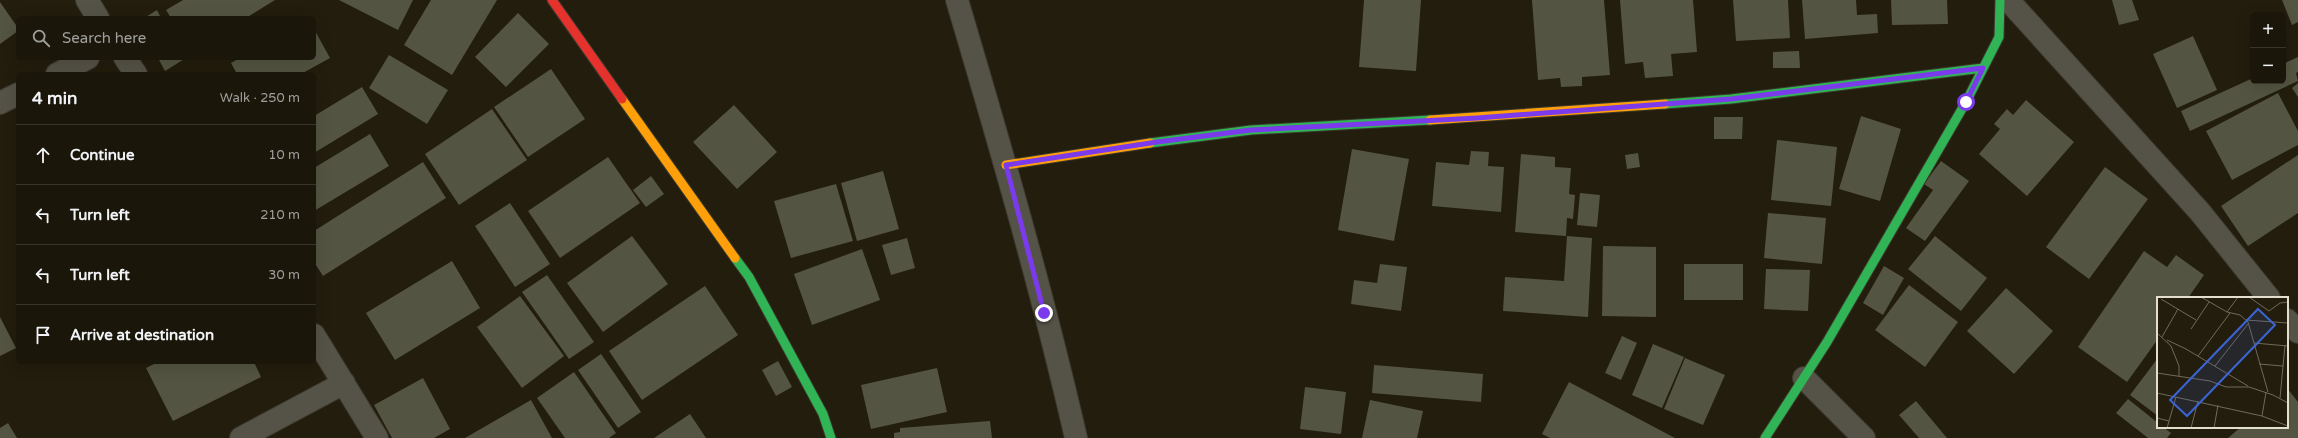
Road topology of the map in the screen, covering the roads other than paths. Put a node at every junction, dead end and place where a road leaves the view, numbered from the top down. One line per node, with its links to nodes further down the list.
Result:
1 (87, 0): 6 (street)
2 (552, 0): 23 (street)
3 (957, 0): 14 (street)
4 (2000, 0): 9 (street)
5 (2008, 0): 15 (street)
6 (97, 16)
7 (84, 60): 10 (street)
8 (126, 60): 11 (street)
9 (1983, 68): 14 (street); 19 (street)
10 (61, 72)
11 (135, 72)
12 (16, 95): 13 (street)
13 (0, 103)
14 (1006, 165): 24 (street)
15 (2268, 297)
16 (2288, 321): 17 (street)
17 (2298, 332)
18 (316, 338): 20 (street)
19 (1804, 378): 25 (street); 26 (street)
20 (344, 383): 21 (street); 22 (street)
21 (241, 438)
22 (377, 438)
23 (831, 438)
24 (1076, 438)
25 (1765, 438)
26 (1864, 438)

